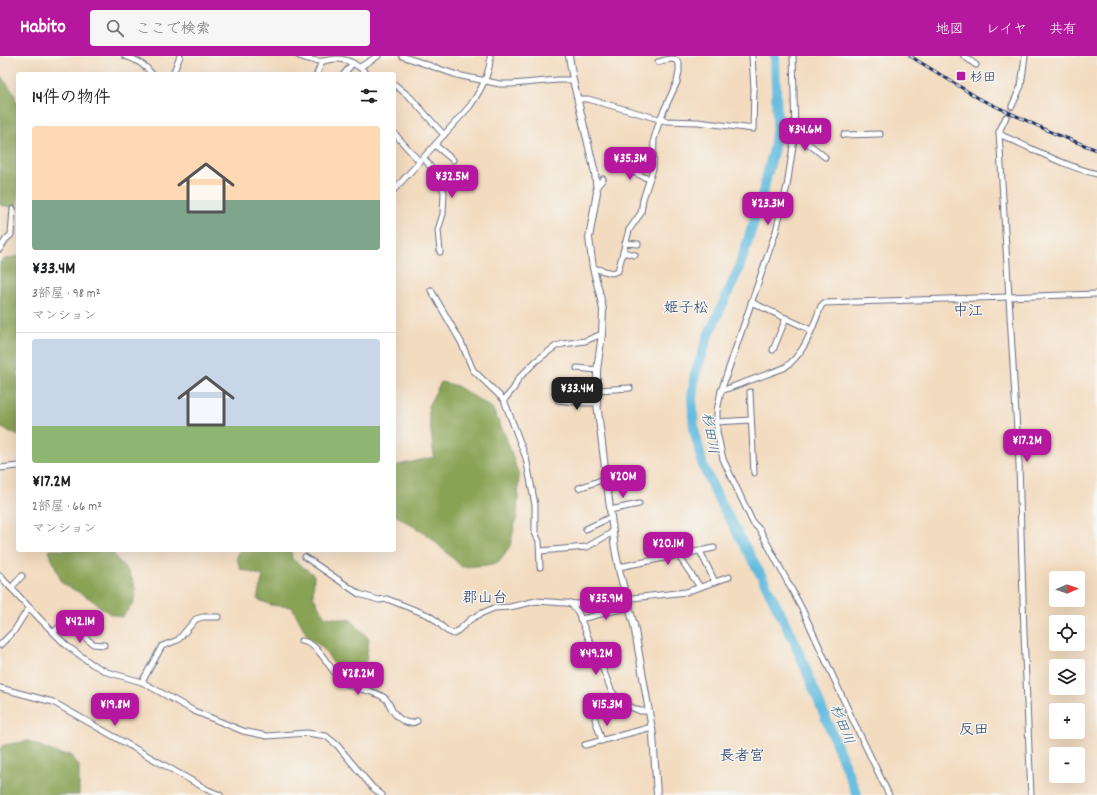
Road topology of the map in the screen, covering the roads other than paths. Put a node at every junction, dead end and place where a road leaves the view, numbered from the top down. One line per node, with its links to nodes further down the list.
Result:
1 (125, 56): 18 (street)
2 (180, 56): 19 (street)
3 (299, 56): 13 (street)
4 (378, 56): 17 (street)
5 (402, 56): 24 (street)
6 (490, 56): 24 (street)
7 (569, 56): 23 (street)
8 (752, 56): 29 (street)
9 (793, 56): 31 (street)
10 (964, 56): 16 (street)
11 (1025, 56): 27 (street)
12 (334, 57): 13 (street); 15 (street)
13 (322, 61): 20 (street)
14 (658, 62): 29 (street)
15 (353, 64): 17 (street); 21 (street)
16 (976, 65)
17 (360, 67): 22 (street)
18 (150, 72)
19 (175, 72)
20 (318, 72)
21 (346, 72)
22 (365, 72)
23 (573, 80): 24 (street); 26 (street)
24 (484, 81): 34 (street)
25 (396, 86): 34 (street)
26 (578, 99): 29 (street); 44 (street)
27 (1012, 106)
28 (1006, 117): 30 (street)
29 (660, 119): 43 (street)
30 (999, 132): 41 (street); 56 (street)
31 (795, 133): 37 (street); 57 (street)
32 (880, 134): 35 (street)
33 (396, 135): 38 (street)
34 (444, 135): 36 (street)
35 (844, 135)
36 (435, 145): 38 (street); 39 (street)
37 (825, 157)
38 (422, 160): 45 (street); 50 (street)
39 (453, 160)
40 (618, 166): 43 (street)
41 (1097, 174)
42 (603, 178): 44 (street)
43 (650, 179): 47 (street)
44 (596, 186): 53 (street)
45 (396, 188)
46 (13, 209): 49 (street)
47 (625, 243): 48 (street); 51 (street)
48 (638, 244)
49 (0, 250)
50 (440, 252)
51 (623, 252): 52 (street); 53 (street)
52 (635, 255)
53 (593, 268): 60 (street)
54 (431, 290): 68 (street)
55 (1097, 294): 56 (street)
56 (1009, 298): 59 (street); 118 (street)
57 (751, 302): 58 (street); 66 (street)
58 (786, 318): 59 (street); 61 (street)
59 (811, 330): 66 (street)
60 (602, 334): 63 (street); 68 (street)
61 (773, 350)
62 (577, 368): 63 (street)
63 (597, 370): 65 (street)
64 (630, 388): 65 (street)
65 (597, 390): 70 (street)
66 (721, 391): 72 (street)
67 (750, 392): 71 (street)
68 (504, 400): 84 (street)
69 (558, 400): 70 (street)
70 (597, 403): 76 (street)
71 (751, 420): 72 (street); 75 (street)
72 (716, 422): 117 (street)
73 (16, 466): 74 (street)
74 (0, 468)
75 (754, 473)
76 (607, 478): 77 (street); 79 (street)
77 (579, 488)
78 (640, 504): 79 (street)
79 (610, 510): 80 (street)
80 (611, 517): 81 (street); 82 (street)
81 (586, 529)
82 (613, 532): 84 (street); 89 (street)
83 (714, 548): 85 (street)
84 (540, 551): 88 (street)
85 (700, 551): 86 (street); 93 (street)
86 (678, 555): 89 (street); 94 (street)
87 (304, 556): 97 (street)
88 (540, 567)
89 (619, 567): 96 (street)
90 (0, 576): 95 (street)
91 (22, 576): 95 (street)
92 (729, 577): 93 (street)
93 (715, 582): 94 (street)
94 (700, 587): 96 (street)
95 (11, 588): 98 (street)
96 (626, 598): 97 (street); 99 (street)
97 (570, 603): 101 (street)
98 (30, 608): 102 (street); 104 (street)
99 (629, 608): 101 (street); 108 (street)
100 (218, 617): 106 (street)
101 (580, 619): 108 (street)
102 (54, 632): 105 (street); 106 (street)
103 (301, 640): 110 (street)
104 (0, 645)
105 (104, 645)
106 (142, 682): 115 (street)
107 (0, 688): 114 (street)
108 (649, 711): 111 (street)
109 (595, 719): 112 (street)
110 (417, 721)
111 (652, 727): 112 (street); 116 (street)
112 (602, 741): 113 (street)
113 (585, 745)
114 (220, 795)
115 (382, 795)
116 (657, 795)
117 (889, 795)
118 (1031, 795)

